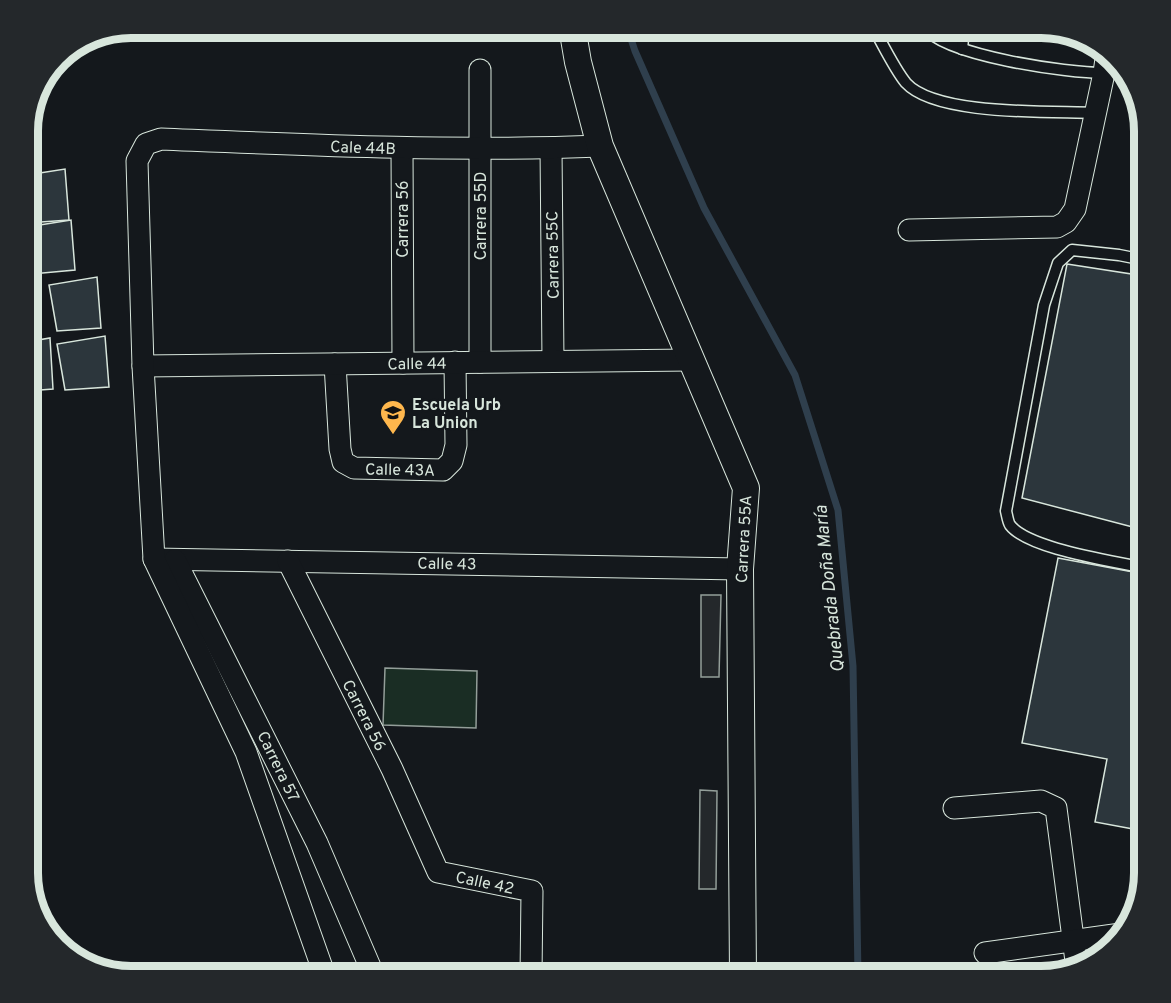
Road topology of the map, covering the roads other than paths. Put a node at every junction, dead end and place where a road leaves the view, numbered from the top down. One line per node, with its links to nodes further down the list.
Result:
1 (574, 38): 10 (street, Carrera 55A)
2 (879, 38): 9 (lane)
3 (939, 38): 5 (lane)
4 (963, 38): 5 (lane)
5 (962, 49): 8 (lane)
6 (1105, 64): 8 (street)
7 (480, 70): 13 (street, Carrera 55D)
8 (1104, 73): 9 (street)
9 (1095, 113): 14 (street)
10 (600, 146): 12 (street, Cale 44B); 16 (street, Carrera 55A)
11 (402, 148): 13 (street, Cale 44B); 20 (street, Carrera 56); 22 (street, Cale 44B)
12 (551, 148): 13 (street, Cale 44B); 17 (street, Carrera 55C)
13 (479, 149): 19 (street, Carrera 55D)
14 (909, 230)
15 (1134, 258): 26 (lane)
16 (691, 360): 17 (street, Calle 44); 27 (street, Carrera 55A)
17 (553, 361): 19 (street, Calle 44)
18 (455, 362): 19 (street, Calle 44); 20 (street, Calle 44); 21 (street, Calle 43A)
19 (480, 362)
20 (403, 363): 21 (street, Calle 44)
21 (335, 364): 22 (street, Calle 44)
22 (143, 366): 23 (street)
23 (154, 560): 24 (street, Calle 43); 34 (street, Carrera 57)
24 (175, 560): 25 (street, Calle 43); 35 (street, Carrera 57)
25 (288, 561): 27 (street, Calle 43); 29 (street, Carrera 56)
26 (1134, 566)
27 (741, 569): 37 (street, Carrera 55A)
28 (954, 808): 31 (street)
29 (438, 872): 36 (street, Calle 42)
30 (1109, 935): 31 (street)
31 (1074, 940): 32 (street); 33 (street)
32 (985, 953)
33 (1076, 958)
34 (321, 966)
35 (370, 966)
36 (531, 966)
37 (744, 966)

